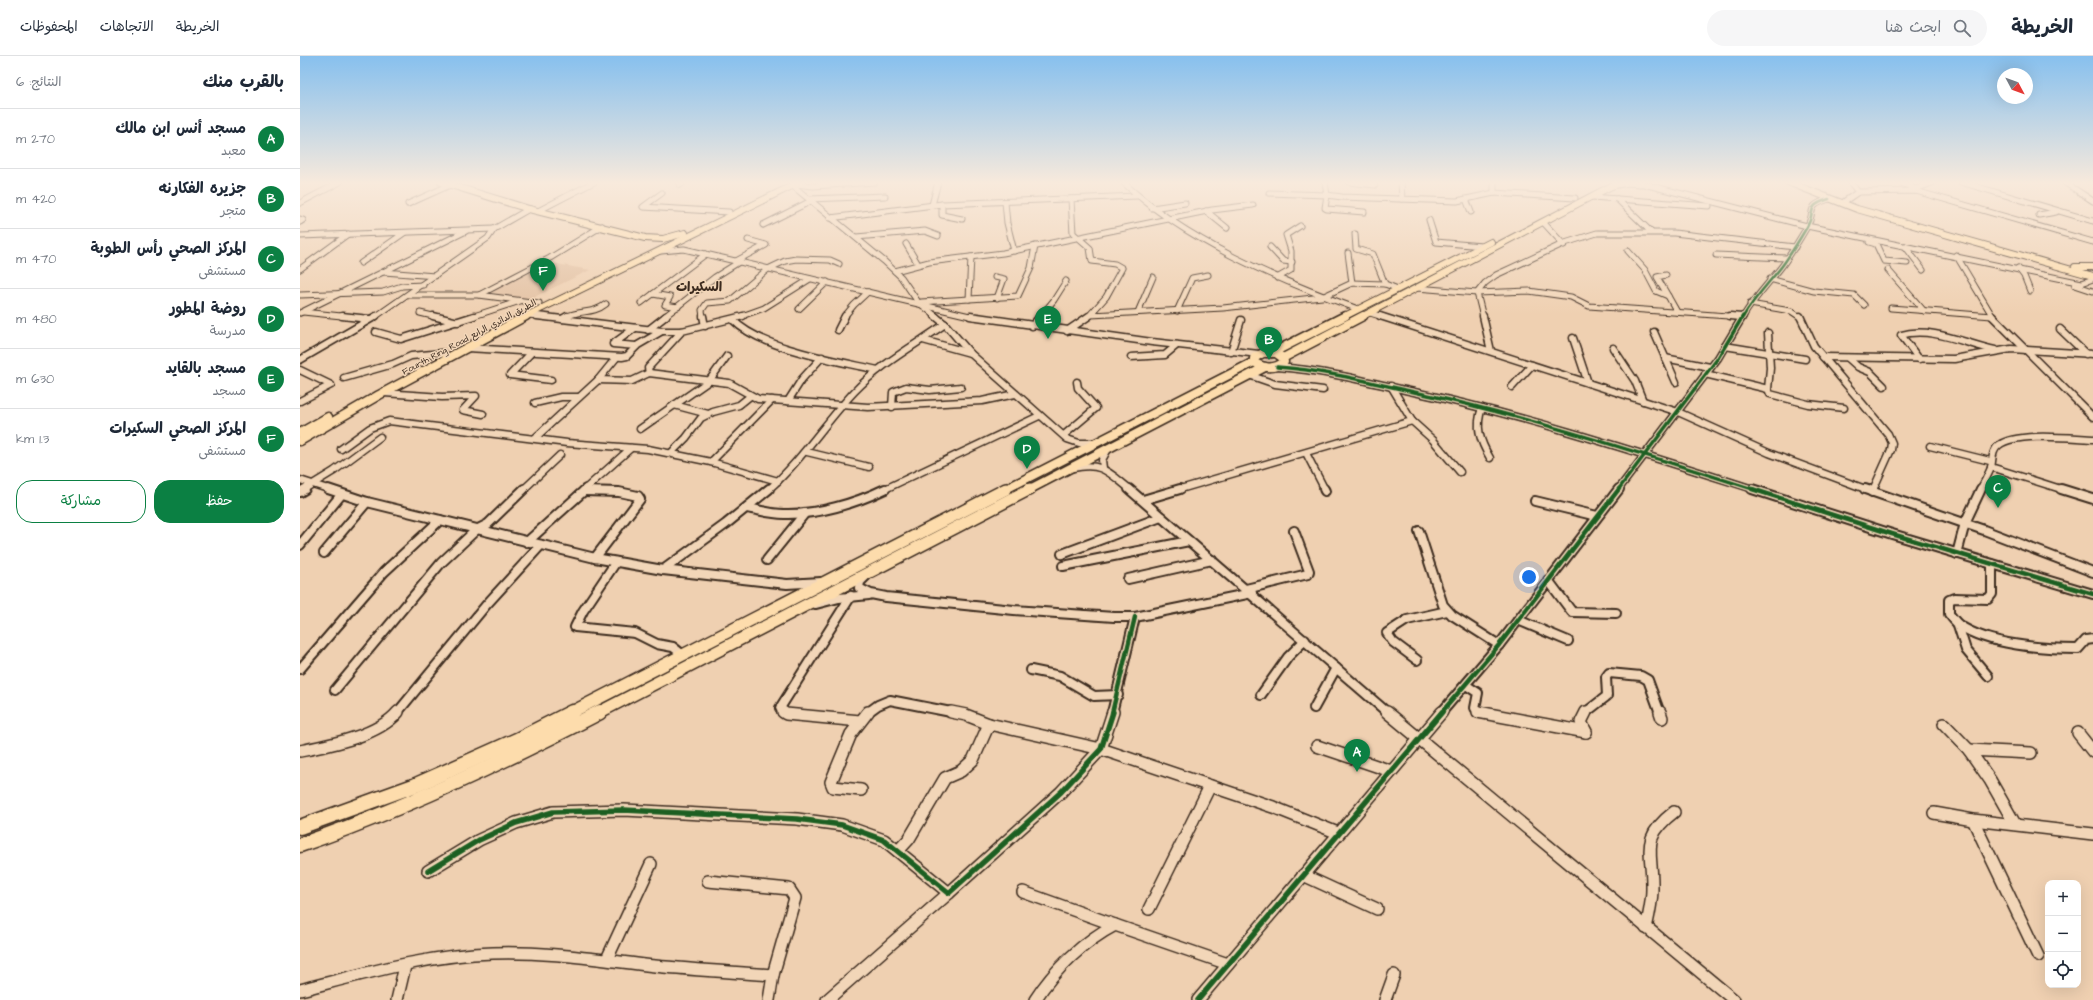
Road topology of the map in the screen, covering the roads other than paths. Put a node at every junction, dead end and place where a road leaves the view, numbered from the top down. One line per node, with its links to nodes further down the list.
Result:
1 (499, 226): 22 (street)
2 (602, 226): 34 (main road); 98 (street)
3 (703, 226): 29 (main road, Fourth Ring Road الطريق الدائري الرابع)
4 (705, 226): 29 (main road, Fourth Ring Road الطريق الدائري الرابع)
5 (841, 226): 33 (street)
6 (1008, 226): 47 (street)
7 (1073, 226): 35 (street)
8 (1138, 226): 35 (street)
9 (1179, 226): 80 (street)
10 (1225, 226): 21 (street)
11 (1300, 226): 58 (street)
12 (1431, 226): 42 (street)
13 (1521, 226): 28 (main road)
14 (1536, 226): 32 (main road)
15 (1548, 226): 40 (street)
16 (1645, 226): 25 (street)
17 (1807, 226): 36 (street); 45 (street)
18 (1913, 226): 79 (main road)
19 (1932, 226): 63 (main road)
20 (2039, 226): 38 (street)
21 (1227, 228)
22 (494, 229): 23 (street); 76 (street)
23 (468, 230): 24 (street); 71 (street)
24 (405, 232): 26 (street); 59 (street)
25 (1651, 232): 40 (street); 45 (street)
26 (348, 234): 30 (street); 66 (street)
27 (1356, 234): 86 (street)
28 (1506, 234): 32 (main road); 42 (main road)
29 (686, 235): 34 (main road); 46 (street); 50 (main road, Fourth Ring Road الطريق الدائري الرابع); 51 (main road, Fourth Ring Road الطريق الدائري الرابع)
30 (300, 236)
31 (938, 236): 33 (street)
32 (1515, 236): 88 (main road)
33 (856, 237): 70 (street)
34 (645, 238): 50 (main road)
35 (1078, 238): 41 (street); 122 (street)
36 (1866, 238): 43 (street); 60 (street)
37 (748, 240): 57 (street)
38 (2093, 242)
39 (906, 244): 62 (street)
40 (1564, 245): 93 (street)
41 (1035, 246): 47 (street); 101 (street)
42 (1482, 246): 89 (main road)
43 (1905, 246): 54 (street); 69 (street)
44 (1270, 247): 58 (street)
45 (1794, 247): 56 (street)
46 (684, 248): 51 (street); 52 (street)
47 (1014, 251): 55 (street)
48 (1628, 251): 99 (street)
49 (1348, 253): 85 (street)
50 (642, 254): 104 (main road, Fourth Ring Road الطريق الدائري الرابع)
51 (652, 254): 121 (main road, Fourth Ring Road الطريق الدائري الرابع)
52 (706, 254): 57 (street); 96 (street)
53 (1716, 255): 56 (street)
54 (1956, 255): 65 (street); 123 (street)
55 (972, 257): 62 (street); 102 (street)
56 (1787, 258): 82 (street)
57 (737, 262): 67 (street); 110 (street)
58 (1292, 262): 80 (street)
59 (361, 263)
60 (1907, 263)
61 (838, 264): 67 (street)
62 (918, 264): 70 (street)
63 (2073, 267): 64 (main road); 72 (main road)
64 (2093, 267)
65 (2018, 268): 73 (street); 90 (street)
66 (300, 269)
67 (768, 269): 81 (street); 131 (street)
68 (1888, 270): 115 (street)
69 (1923, 270)
70 (895, 271): 106 (street)
71 (384, 272): 76 (street); 95 (street)
72 (2093, 272)
73 (2043, 273): 79 (street); 91 (street)
74 (1208, 274): 114 (street)
75 (1666, 275): 99 (street)
76 (435, 276): 87 (street)
77 (995, 277): 101 (street)
78 (1153, 277): 117 (street)
79 (2093, 277)
80 (1277, 278): 100 (street)
81 (810, 279): 84 (street); 127 (street)
82 (1770, 279): 108 (street); 109 (street)
83 (1066, 281): 132 (street)
84 (827, 282): 92 (street); 112 (street)
85 (1352, 283): 86 (street); 100 (street)
86 (1385, 284): 89 (street)
87 (423, 285): 95 (street); 97 (street)
88 (1417, 288): 93 (street); 120 (main road)
89 (1398, 289): 113 (main road)
90 (2030, 291)
91 (2093, 291)
92 (868, 292): 106 (street); 136 (street)
93 (1478, 293): 118 (street); 151 (street)
94 (300, 294): 95 (street)
95 (338, 294): 116 (street)
96 (653, 294): 105 (street); 110 (street)
97 (410, 295): 98 (street); 126 (street)
98 (479, 295): 103 (street)
99 (1668, 296): 118 (street)
100 (1322, 297): 113 (street); 114 (street)
101 (996, 298): 102 (street)
102 (969, 299): 106 (street)
103 (520, 300): 104 (street); 129 (street)
104 (539, 303): 155 (main road, Fourth Ring Road الطريق الدائري الرابع)
105 (641, 303)
106 (919, 303): 130 (street); 132 (street)
107 (606, 304): 125 (street)
108 (1750, 304): 124 (street); 163 (street)
109 (1864, 304)
110 (678, 307): 135 (street)
111 (1891, 308): 115 (street)
112 (799, 309)
113 (1358, 309): 157 (main road)
114 (1177, 311): 117 (street)
115 (1924, 311): 123 (street)
116 (302, 312): 126 (street)
117 (1138, 312): 122 (street)
118 (1677, 312): 124 (street)
119 (420, 313): 129 (street)
120 (1370, 313): 151 (street); 168 (main road)
121 (528, 315): 125 (street); 148 (main road, Fourth Ring Road الطريق الدائري الرابع)
122 (1091, 315): 139 (street)
123 (1992, 316): 150 (street)
124 (1742, 317): 147 (street)
125 (562, 319): 133 (street)
126 (369, 320): 171 (street)
127 (733, 320): 131 (street); 161 (street)
128 (1240, 320): 154 (street)
129 (459, 322): 140 (street)
130 (945, 324): 144 (street); 156 (street)
131 (705, 326): 138 (street)
132 (1032, 326): 139 (street)
133 (635, 328): 135 (street); 146 (street)
134 (2060, 329): 159 (street)
135 (648, 330): 137 (street)
136 (838, 330)
137 (662, 331): 138 (street); 146 (street)
138 (682, 331): 179 (street)
139 (1067, 331): 145 (street)
140 (376, 332)
141 (1654, 332): 165 (street)
142 (1768, 333): 158 (street)
143 (1573, 338): 188 (street)
144 (923, 340): 156 (street); 178 (street)
145 (1176, 345): 154 (street); 162 (street)
146 (636, 346): 164 (street)
147 (1725, 346): 158 (street); 175 (street)
148 (467, 348): 153 (street); 195 (main road, Fourth Ring Road الطريق الدائري الرابع)
149 (1614, 348): 202 (street)
150 (2025, 350): 152 (street); 159 (street); 213 (street)
151 (1490, 351): 172 (street)
152 (1997, 351): 170 (street); 170 (street)
153 (532, 352): 164 (street); 183 (street)
154 (1232, 352): 167 (street)
155 (443, 353): 182 (street); 216 (main road, Fourth Ring Road الطريق الدائري الرابع)
156 (970, 353): 196 (street)
157 (1272, 353): 167 (main road); 168 (main road)
158 (1770, 354): 169 (street); 193 (street)
159 (2090, 354)
160 (727, 356): 185 (street)
161 (822, 357): 178 (street); 201 (street)
162 (1131, 357)
163 (1823, 357): 166 (street); 246 (street)
164 (616, 358): 184 (street)
165 (1665, 358): 175 (street); 187 (street)
166 (1848, 358): 170 (street); 190 (street)
167 (1255, 359): 174 (main road); 222 (main road)
168 (1284, 359): 173 (main road); 176 (street)
169 (1805, 359)
170 (1919, 359)
171 (300, 360)
172 (1532, 365): 188 (street); 192 (street)
173 (1277, 366): 174 (main road); 176 (street)
174 (1265, 367): 181 (main road)
175 (1710, 367): 180 (street)
176 (1310, 369): 189 (street)
177 (300, 370): 200 (street)
178 (878, 370): 205 (street)
179 (649, 373): 184 (street); 185 (street)
180 (1705, 374): 193 (street); 209 (street)
181 (1249, 375): 194 (street); 226 (main road)
182 (344, 378)
183 (551, 380)
184 (598, 380): 197 (street)
185 (709, 381): 198 (street); 204 (street)
186 (1077, 382): 218 (street)
187 (1676, 382)
188 (1588, 383): 202 (street)
189 (1391, 386): 207 (street); 214 (street)
190 (1884, 386)
191 (961, 387): 206 (street)
192 (1512, 387)
193 (1768, 389): 208 (street)
194 (1323, 390)
195 (384, 393): 210 (street); 221 (main road, Fourth Ring Road الطريق الدائري الرابع)
196 (1015, 394): 206 (street); 212 (street)
197 (579, 397): 203 (street); 219 (street)
198 (749, 397): 199 (street); 211 (street)
199 (772, 400): 201 (street); 234 (street)
200 (300, 401)
201 (788, 401): 205 (street)
202 (1643, 401): 209 (street)
203 (535, 403)
204 (674, 405): 211 (street); 215 (street)
205 (843, 405): 206 (street); 227 (street)
206 (892, 407)
207 (1482, 408): 231 (street); 232 (street)
208 (1844, 408)
209 (1678, 412): 231 (street); 246 (street)
210 (483, 414)
211 (708, 414): 228 (street)
212 (1039, 416): 218 (street); 253 (street)
213 (2093, 418)
214 (1412, 421): 229 (street); 239 (street)
215 (640, 429)
216 (300, 433)
217 (380, 437): 242 (street)
218 (1066, 437): 222 (street); 233 (street)
219 (535, 438): 224 (street); 225 (street)
220 (2093, 439): 235 (street)
221 (300, 441)
222 (1098, 442): 233 (main road)
223 (1930, 446): 235 (street)
224 (631, 448): 228 (street); 243 (street)
225 (341, 449)
226 (1108, 449): 237 (street); 238 (main road)
227 (808, 452): 236 (street); 241 (street)
228 (671, 453): 234 (street)
229 (1306, 453): 244 (street); 248 (street)
230 (560, 455): 258 (street)
231 (1645, 455): 254 (street); 267 (street)
232 (1490, 458)
233 (1061, 461): 279 (main road)
234 (711, 462): 241 (street)
235 (1991, 464): 249 (street); 257 (street)
236 (869, 467)
237 (1103, 468): 238 (street); 248 (street)
238 (1070, 469): 276 (main road)
239 (1460, 472)
240 (300, 480): 242 (street)
241 (778, 481): 252 (street)
242 (312, 484): 245 (street); 247 (street)
243 (584, 491): 262 (street); 268 (street)
244 (1325, 491)
245 (300, 492)
246 (1872, 492): 257 (street)
247 (341, 495): 251 (street); 263 (street)
248 (1143, 500): 255 (street)
249 (2093, 500)
250 (1534, 501): 254 (street)
251 (367, 502): 256 (street); 265 (street)
252 (747, 508): 253 (street); 274 (street)
253 (805, 513): 269 (street)
254 (1597, 516): 278 (street)
255 (1161, 517): 261 (street); 266 (street)
256 (440, 520): 258 (street); 299 (street)
257 (1964, 523): 267 (street); 275 (street)
258 (476, 530): 262 (street); 303 (street)
259 (1294, 531): 281 (street)
260 (1419, 531): 287 (street)
261 (1189, 541): 270 (street); 273 (street)
262 (527, 542): 264 (street)
263 (300, 545)
264 (541, 545): 268 (street); 318 (street)
265 (324, 553)
266 (1062, 554)
267 (1957, 554): 272 (street)
268 (595, 558): 271 (street)
269 (767, 560)
270 (1212, 560): 277 (street); 281 (street)
271 (616, 562): 274 (street); 296 (street)
272 (1992, 564): 282 (street); 291 (street)
273 (1063, 566)
274 (664, 570): 280 (street)
275 (2093, 572)
276 (867, 574): 283 (street); 286 (main road)
277 (1128, 579)
278 (1548, 580): 288 (street); 290 (street)
279 (823, 582): 280 (street); 285 (main road)
280 (787, 584): 285 (street)
281 (1249, 591): 289 (street); 293 (street)
282 (2093, 594)
283 (876, 595): 284 (street); 289 (street)
284 (851, 596): 286 (street); 310 (street)
285 (791, 600): 296 (main road)
286 (802, 608): 308 (main road)
287 (1447, 611): 295 (street); 297 (street)
288 (1616, 613)
289 (1135, 616): 304 (street)
290 (1518, 620): 294 (street); 295 (street)
291 (1958, 625): 292 (street); 301 (street)
292 (2093, 639)
293 (1305, 640): 298 (street); 305 (street)
294 (1568, 641)
295 (1499, 645): 302 (street)
296 (683, 655): 306 (main road)
297 (1418, 660)
298 (1336, 668): 307 (street); 314 (street)
299 (300, 669)
300 (1031, 670): 304 (street)
301 (1988, 676)
302 (1466, 685): 309 (street); 314 (street)
303 (335, 690)
304 (1118, 695): 316 (street)
305 (1261, 695)
306 (599, 698): 308 (main road); 328 (main road)
307 (1314, 708)
308 (607, 710): 331 (main road)
309 (1662, 718)
310 (860, 721): 311 (street); 323 (street)
311 (989, 724): 316 (street); 332 (street)
312 (1944, 724): 317 (street)
313 (2078, 733): 320 (street)
314 (1418, 739): 321 (street); 342 (street)
315 (1317, 746): 321 (street)
316 (1101, 749): 322 (street); 338 (street)
317 (1969, 750): 319 (street); 327 (street)
318 (300, 751)
319 (2031, 752)
320 (2093, 752)
321 (1391, 771): 329 (street)
322 (1210, 786): 329 (street); 339 (street)
323 (861, 790)
324 (1674, 812): 342 (street)
325 (1934, 813): 326 (street)
326 (1973, 820): 327 (street); 343 (street)
327 (2015, 824): 330 (street)
328 (300, 827)
329 (1338, 833): 335 (street)
330 (2093, 834)
331 (300, 845)
332 (898, 851): 334 (street); 338 (street)
333 (651, 864): 344 (street)
334 (428, 871)
335 (1303, 875): 340 (street); 345 (street)
336 (708, 881): 347 (street)
337 (1023, 892): 341 (street)
338 (949, 893): 353 (street)
339 (1149, 909)
340 (1378, 909)
341 (1115, 925): 345 (street); 354 (street)
342 (1646, 928): 356 (street)
343 (2038, 956)
344 (607, 958): 346 (street); 347 (street)
345 (1228, 964): 350 (street)
346 (404, 966): 349 (street); 351 (street)
347 (773, 975): 352 (street)
348 (1394, 976): 355 (street)
349 (300, 990)
350 (1202, 999)
351 (396, 1000)
352 (769, 1000)
353 (827, 1000)
354 (1035, 1000)
355 (1384, 1000)
356 (1734, 1000)

